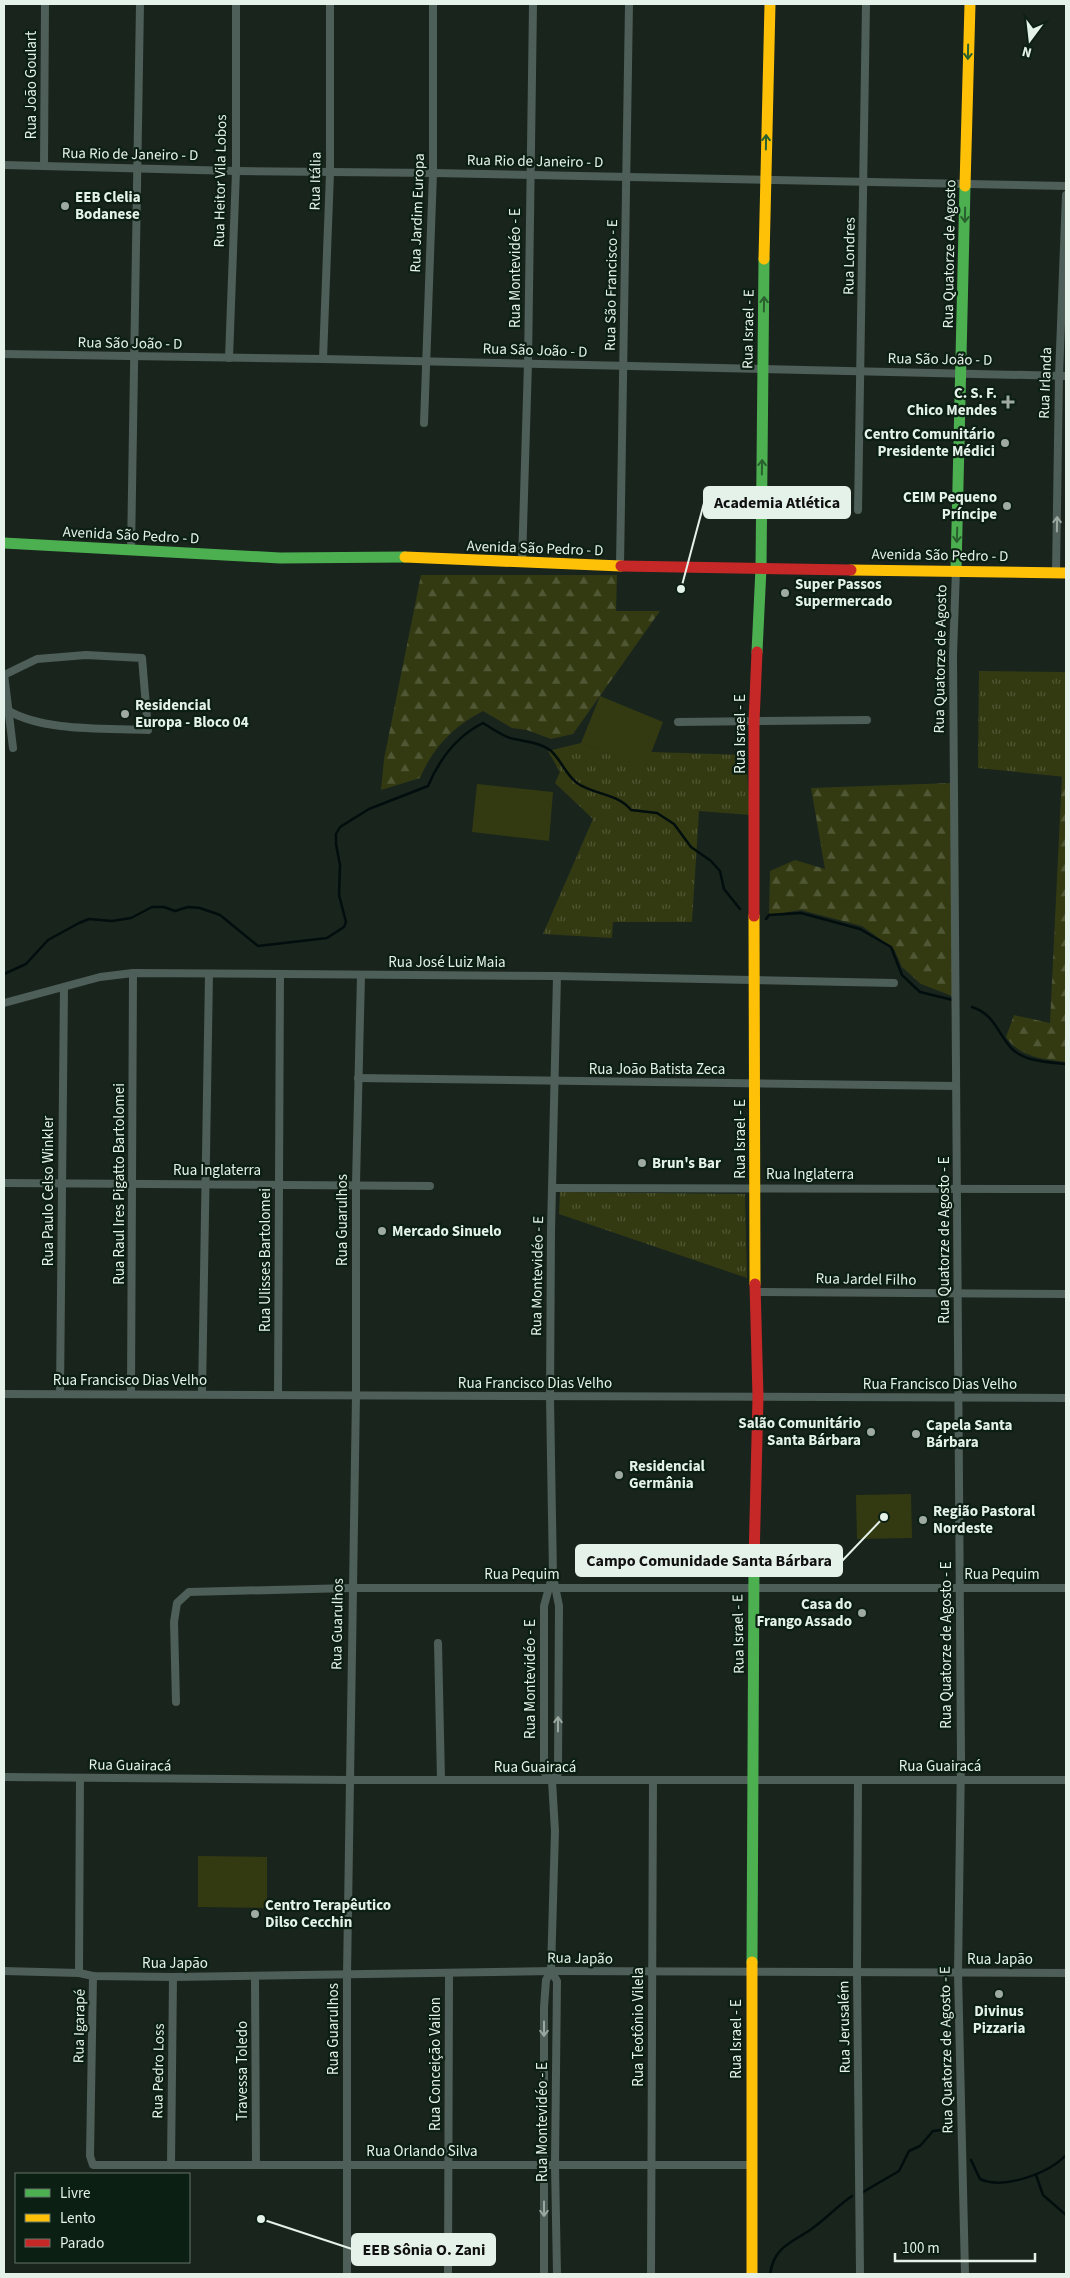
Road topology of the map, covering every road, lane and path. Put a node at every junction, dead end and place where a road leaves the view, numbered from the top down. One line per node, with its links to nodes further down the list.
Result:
1 (45, 4): 12 (street, Rua João Goulart)
2 (140, 4): 13 (street)
3 (236, 4): 14 (street, Rua Heitor Vila Lobos)
4 (330, 4): 15 (street, Rua Itália)
5 (433, 4): 16 (street, Rua Jardim Europa)
6 (533, 4): 17 (street, Rua Montevidéo - E)
7 (629, 4): 18 (street, Rua São Francisco - E)
8 (770, 4): 19 (street, Rua Israel - E, one-way to 8)
9 (866, 4): 20 (street, Rua Londres)
10 (970, 4): 21 (street, Rua Quatorze de Agosto, one-way to 21)
11 (4, 165): 12 (street, Rua Rio de Janeiro - D)
12 (44, 166): 13 (street, Rua Rio de Janeiro - D)
13 (136, 167): 14 (street, Rua Rio de Janeiro - D); 25 (street)
14 (236, 171): 15 (street, Rua Rio de Janeiro - D); 26 (street, Rua Heitor Vila Lobos)
15 (330, 173): 16 (street, Rua Rio de Janeiro - D); 27 (street, Rua Itália)
16 (433, 173): 17 (street, Rua Rio de Janeiro - D); 28 (street, Rua Jardim Europa)
17 (529, 175): 18 (street, Rua Rio de Janeiro - D); 29 (street, Rua Montevidéo - E)
18 (626, 177): 19 (street, Rua Rio de Janeiro - D); 30 (street, Rua São Francisco - E)
19 (765, 180): 20 (street, Rua Rio de Janeiro - D); 31 (street, Rua Israel - E, one-way to 19)
20 (865, 182): 21 (street, Rua Rio de Janeiro - D); 32 (street, Rua Londres)
21 (966, 185): 22 (street, Rua Rio de Janeiro - D); 33 (street, Rua Quatorze de Agosto, one-way to 33)
22 (1066, 186)
23 (1066, 195): 34 (street, Rua Irlanda)
24 (4, 354): 25 (street, Rua São João - D)
25 (133, 356): 26 (street, Rua São João - D); 38 (street)
26 (229, 358): 27 (street, Rua São João - D)
27 (323, 359): 28 (street, Rua São João - D)
28 (425, 361): 29 (street, Rua São João - D); 35 (street, Rua Jardim Europa)
29 (528, 363): 30 (street, Rua São João - D); 39 (street, Rua Montevidéo - E)
30 (623, 367): 31 (street, Rua São João - D); 40 (street, Rua São Francisco - E)
31 (763, 370): 32 (street, Rua São João - D); 41 (street, Rua Israel - E, one-way to 31)
32 (860, 372): 33 (street, Rua São João - D); 36 (street, Rua Londres)
33 (962, 373): 34 (street, Rua São João - D); 42 (street, Rua Quatorze de Agosto, one-way to 42)
34 (1062, 376): 43 (street, Rua Irlanda, one-way to 34)
35 (424, 423)
36 (858, 510)
37 (4, 543): 38 (street, Avenida São Pedro - D)
38 (131, 551): 39 (street, Avenida São Pedro - D)
39 (522, 562): 40 (street, Avenida São Pedro - D)
40 (620, 566): 41 (street, Avenida São Pedro - D)
41 (761, 568): 42 (street, Avenida São Pedro - D); 48 (street, Rua Israel - E)
42 (956, 570): 43 (street, Avenida São Pedro - D); 59 (street, Rua Quatorze de Agosto)
43 (1061, 572)
44 (4, 675): 45 (street); 45 (street)
45 (7, 710): 49 (street)
46 (867, 720): 48 (street)
47 (678, 722): 48 (street)
48 (754, 722): 55 (street, Rua Israel - E)
49 (13, 748)
50 (133, 973): 51 (street, Rua José Luiz Maia); 57 (street, Rua José Luiz Maia); 66 (street, Rua Raul Ires Pigatto Bartolomei)
51 (209, 974): 53 (street, Rua José Luiz Maia); 67 (street)
52 (361, 975): 53 (street, Rua José Luiz Maia); 54 (street, Rua José Luiz Maia); 60 (street, Rua Guarulhos)
53 (280, 976): 68 (street, Rua Ulisses Bartolomei)
54 (558, 976): 55 (street, Rua José Luiz Maia); 61 (street, Rua Montevidéo - E)
55 (755, 979): 56 (street, Rua José Luiz Maia); 62 (street, Rua Israel - E)
56 (894, 983)
57 (64, 988): 58 (street, Rua José Luiz Maia); 65 (street, Rua Paulo Celso Winkler)
58 (4, 1004)
59 (956, 1015): 63 (street, Rua Quatorze de Agosto - E)
60 (358, 1078): 61 (street, Rua João Batista Zeca); 69 (street, Rua Guarulhos)
61 (555, 1082): 62 (street, Rua João Batista Zeca); 72 (street, Rua Montevidéo - E)
62 (755, 1084): 63 (street, Rua João Batista Zeca); 71 (street, Rua Israel - E)
63 (956, 1086): 73 (street, Rua Quatorze de Agosto - E)
64 (4, 1183): 65 (street, Rua Inglaterra)
65 (62, 1183): 66 (street, Rua Inglaterra); 79 (street, Rua Paulo Celso Winkler)
66 (132, 1184): 67 (street, Rua Inglaterra); 80 (street, Rua Raul Ires Pigatto Bartolomei)
67 (206, 1184): 68 (street, Rua Inglaterra); 81 (street)
68 (279, 1184): 69 (street, Rua Inglaterra); 82 (street, Rua Ulisses Bartolomei)
69 (356, 1184): 70 (street, Rua Inglaterra); 83 (street, Rua Guarulhos)
70 (430, 1186)
71 (754, 1187): 72 (street, Rua Inglaterra); 73 (street, Rua Inglaterra); 75 (street, Rua Israel - E)
72 (553, 1188): 84 (street, Rua Montevidéo - E)
73 (957, 1189): 74 (street, Rua Inglaterra); 76 (street, Rua Quatorze de Agosto - E)
74 (1066, 1190)
75 (755, 1292): 76 (street, Rua Jardel Filho); 85 (street, Rua Israel - E)
76 (958, 1294): 77 (street, Rua Jardel Filho); 86 (street, Rua Quatorze de Agosto - E)
77 (1066, 1294)
78 (4, 1394): 79 (street, Rua Francisco Dias Velho)
79 (60, 1394): 80 (street, Rua Francisco Dias Velho)
80 (131, 1394): 81 (street, Rua Francisco Dias Velho)
81 (202, 1394): 82 (street, Rua Francisco Dias Velho)
82 (278, 1395): 83 (street, Rua Francisco Dias Velho)
83 (356, 1395): 84 (street, Rua Francisco Dias Velho); 89 (street, Rua Guarulhos)
84 (550, 1397): 85 (street, Rua Francisco Dias Velho); 88 (street, Rua Montevidéo - E)
85 (758, 1397): 86 (street, Rua Francisco Dias Velho); 90 (street, Rua Israel - E)
86 (958, 1398): 87 (street, Rua Francisco Dias Velho); 91 (street, Rua Quatorze de Agosto - E)
87 (1066, 1398)
88 (553, 1587): 89 (street, Rua Pequim); 90 (street, Rua Pequim); 104 (street, Rua Montevidéo - E, one-way to 88); 104 (street, Rua Montevidéo - E)
89 (351, 1588): 94 (street, Rua Pequim); 97 (street, Rua Guarulhos)
90 (753, 1588): 91 (street, Rua Pequim); 100 (street, Rua Israel - E)
91 (960, 1588): 92 (street, Rua Pequim); 102 (street, Rua Quatorze de Agosto - E)
92 (1066, 1588)
93 (438, 1643): 98 (street)
94 (176, 1702)
95 (4, 1777): 96 (street, Rua Guairacá)
96 (80, 1778): 97 (street, Rua Guairacá); 108 (street, Rua Igarapé)
97 (349, 1780): 98 (street, Rua Guairacá); 114 (street, Rua Guarulhos)
98 (441, 1780): 104 (street, Rua Guairacá)
99 (653, 1780): 100 (street, Rua Guairacá); 104 (street, Rua Guairacá); 109 (street, Rua Teotônio Vilela)
100 (753, 1780): 101 (street, Rua Guairacá); 110 (street, Rua Israel - E)
101 (858, 1780): 102 (street, Rua Guairacá); 111 (street, Rua Jerusalém)
102 (961, 1780): 103 (street, Rua Guairacá); 112 (street, Rua Quatorze de Agosto - E)
103 (1066, 1780)
104 (552, 1781): 106 (street, Rua Montevidéo - E)
105 (4, 1971): 108 (street)
106 (551, 1971): 109 (street, Rua Japão); 113 (street, Rua Japão); 123 (street, Rua Montevidéo - E, one-way to 123); 124 (street, Rua Montevidéo - E)
107 (1066, 1972): 112 (street, Rua Japão)
108 (79, 1973): 115 (street, Rua Igarapé)
109 (652, 1973): 110 (street, Rua Japão); 125 (street, Rua Teotônio Vilela)
110 (751, 1973): 111 (street, Rua Japão); 126 (street, Rua Israel - E)
111 (857, 1973): 112 (street, Rua Japão); 133 (street, Rua Jerusalém)
112 (958, 1973): 134 (street, Rua Quatorze de Agosto - E)
113 (449, 1974): 114 (street, Rua Japão); 122 (street, Rua Conceição Vailon)
114 (347, 1975): 116 (street, Rua Japão); 121 (street, Rua Guarulhos)
115 (93, 1976): 117 (street, Rua Japão); 118 (street, Rua Igarapé)
116 (255, 1976): 117 (street, Rua Japão); 120 (street, Travessa Toledo)
117 (173, 1977): 119 (street, Rua Pedro Loss)
118 (93, 2165): 119 (street, Rua Orlando Silva)
119 (171, 2165): 120 (street, Rua Orlando Silva)
120 (256, 2165): 121 (street, Rua Orlando Silva)
121 (347, 2165): 122 (street, Rua Orlando Silva); 127 (street, Rua Guarulhos)
122 (448, 2165): 123 (street, Rua Orlando Silva); 128 (street, Rua Conceição Vailon)
123 (544, 2165): 124 (street, Rua Orlando Silva); 129 (street, Rua Montevidéo - E, one-way to 129)
124 (555, 2165): 125 (street, Rua Orlando Silva); 130 (street, Rua Montevidéo - E)
125 (653, 2165): 126 (street, Rua Orlando Silva); 131 (street, Rua Teotônio Vilela)
126 (752, 2165): 132 (street, Rua Israel - E)
127 (347, 2274)
128 (448, 2274)
129 (544, 2274)
130 (557, 2274)
131 (651, 2274)
132 (752, 2274)
133 (860, 2274)
134 (965, 2274)

